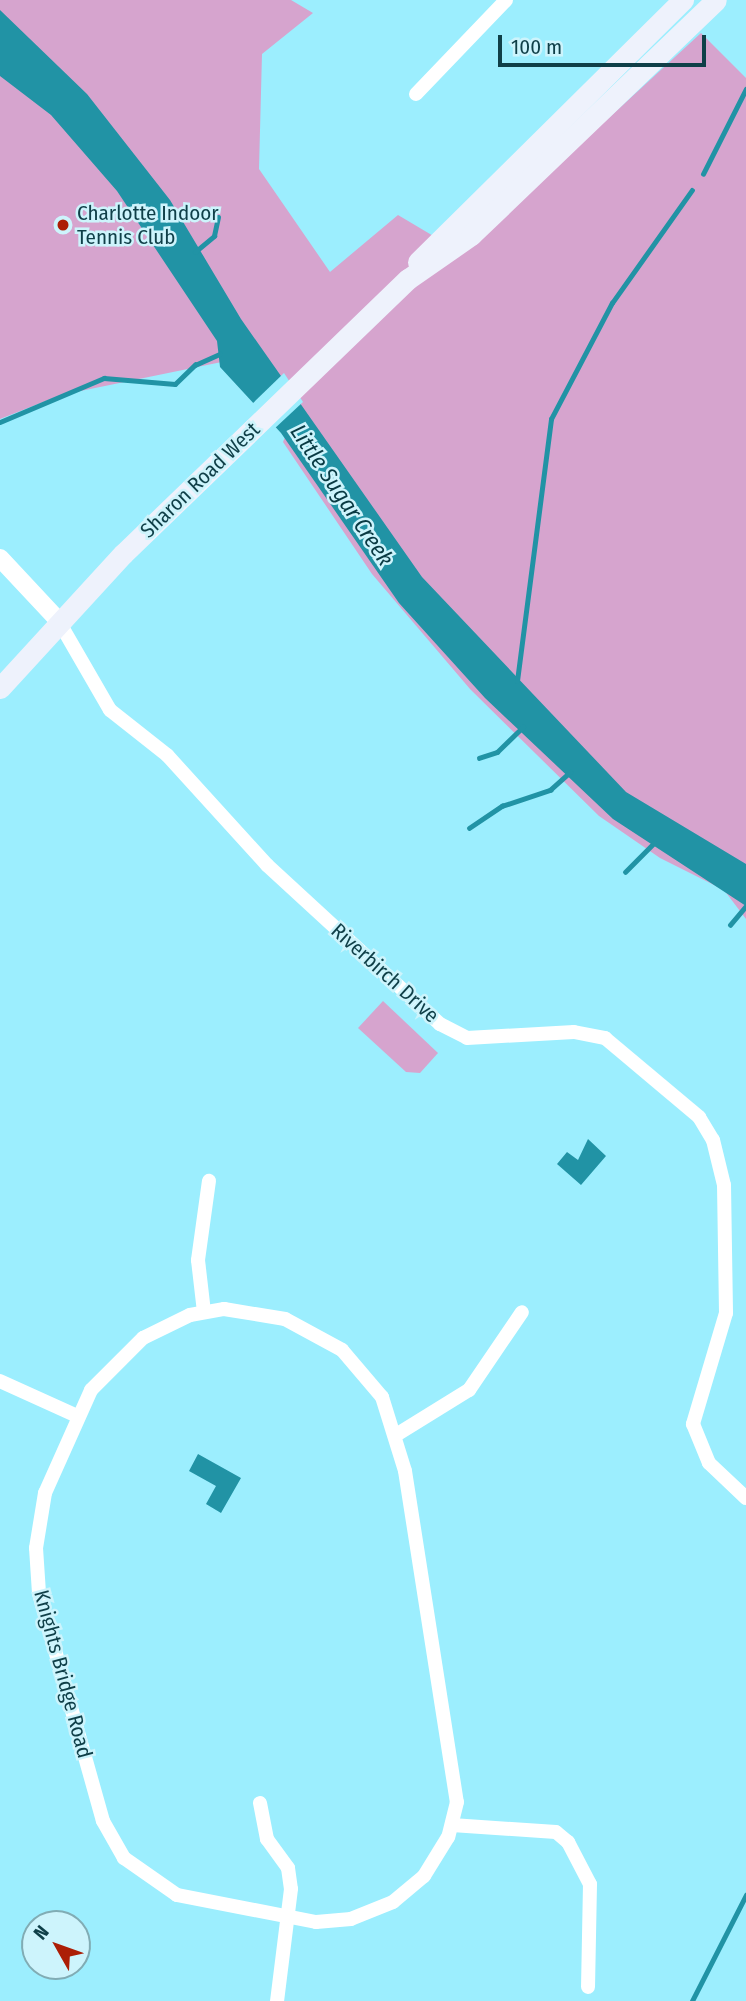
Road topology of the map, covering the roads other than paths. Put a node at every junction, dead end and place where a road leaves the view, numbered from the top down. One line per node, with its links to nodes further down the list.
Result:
1 (506, 0): 4 (street)
2 (683, 0): 5 (main road, Sharon Road West)
3 (716, 0): 5 (main road, Sharon Road West)
4 (416, 94)
5 (408, 279): 7 (main road, Sharon Road West)
6 (0, 558): 7 (street)
7 (58, 620): 8 (main road, Sharon Road West); 15 (street, Riverbirch Drive)
8 (0, 688)
9 (209, 1181): 10 (street)
10 (204, 1312): 13 (street, Knights Bridge Road); 14 (street, Knights Bridge Road)
11 (522, 1312): 14 (street)
12 (0, 1381): 13 (street)
13 (77, 1416): 18 (street, Knights Bridge Road)
14 (397, 1435): 17 (street, Knights Bridge Road)
15 (746, 1498)
16 (260, 1803): 18 (street)
17 (452, 1825): 18 (street, Knights Bridge Road); 19 (street)
18 (287, 1917): 20 (street)
19 (588, 1987)
20 (277, 2001)

